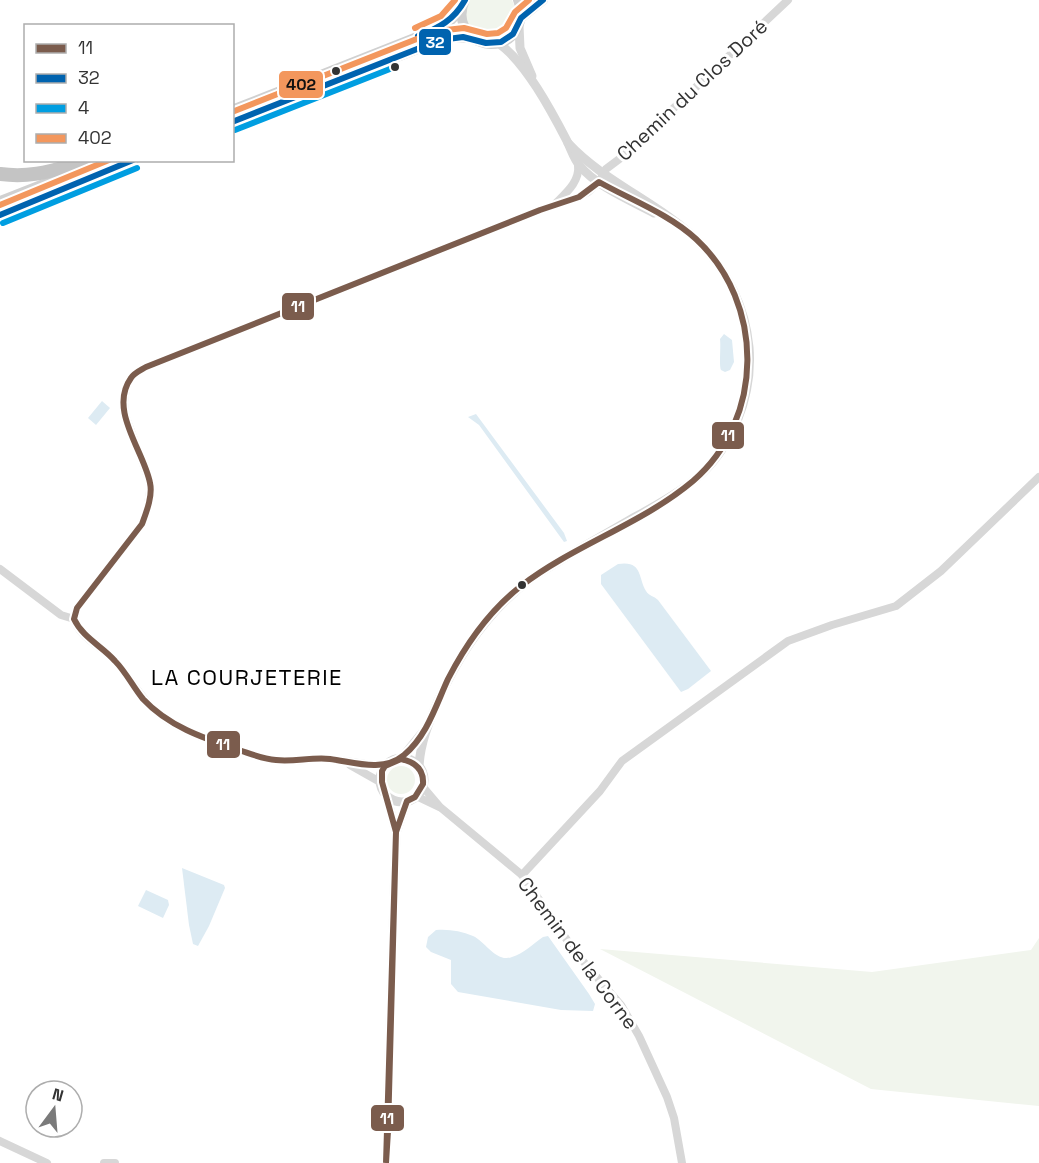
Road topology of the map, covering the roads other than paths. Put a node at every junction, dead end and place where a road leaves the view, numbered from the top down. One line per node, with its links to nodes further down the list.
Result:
1 (518, 0): 5 (main road)
2 (543, 0): 5 (main road)
3 (788, 0): 16 (street, Chemin du Clos Doré)
4 (463, 5): 6 (main road); 9 (main road)
5 (520, 22): 7 (main road); 8 (street)
6 (476, 40): 7 (main road); 10 (main road)
7 (498, 43): 8 (street)
8 (534, 84): 11 (street)
9 (234, 109)
10 (234, 121)
11 (568, 143): 15 (street); 16 (street)
12 (85, 162): 17 (highway)
13 (100, 162): 19 (main road)
14 (130, 162): 21 (main road)
15 (578, 165): 18 (street); 20 (street)
16 (604, 172): 18 (street, Chemin du Clos Doré); 22 (street)
17 (0, 174)
18 (599, 182): 20 (street); 22 (street)
19 (0, 201)
20 (555, 205): 25 (street)
21 (0, 215)
22 (683, 230): 26 (street)
23 (1039, 477): 37 (street)
24 (0, 569): 25 (street)
25 (74, 619): 28 (street)
26 (428, 723): 27 (street); 30 (street)
27 (400, 759): 29 (street); 30 (street)
28 (346, 762): 29 (street); 31 (street)
29 (384, 766): 31 (street)
30 (419, 767): 32 (street)
31 (380, 782): 33 (street)
32 (423, 787): 34 (street); 35 (street, Chemin de la Corne)
33 (386, 795): 34 (street); 36 (street)
34 (412, 799): 35 (street, Chemin de la Corne); 36 (street)
35 (440, 807): 37 (street, Chemin de la Corne)
36 (396, 832): 42 (street)
37 (522, 875): 43 (street, Chemin de la Corne)
38 (0, 1141): 39 (street)
39 (47, 1163)
40 (104, 1163): 41 (street)
41 (115, 1163)
42 (386, 1163)
43 (682, 1163)

